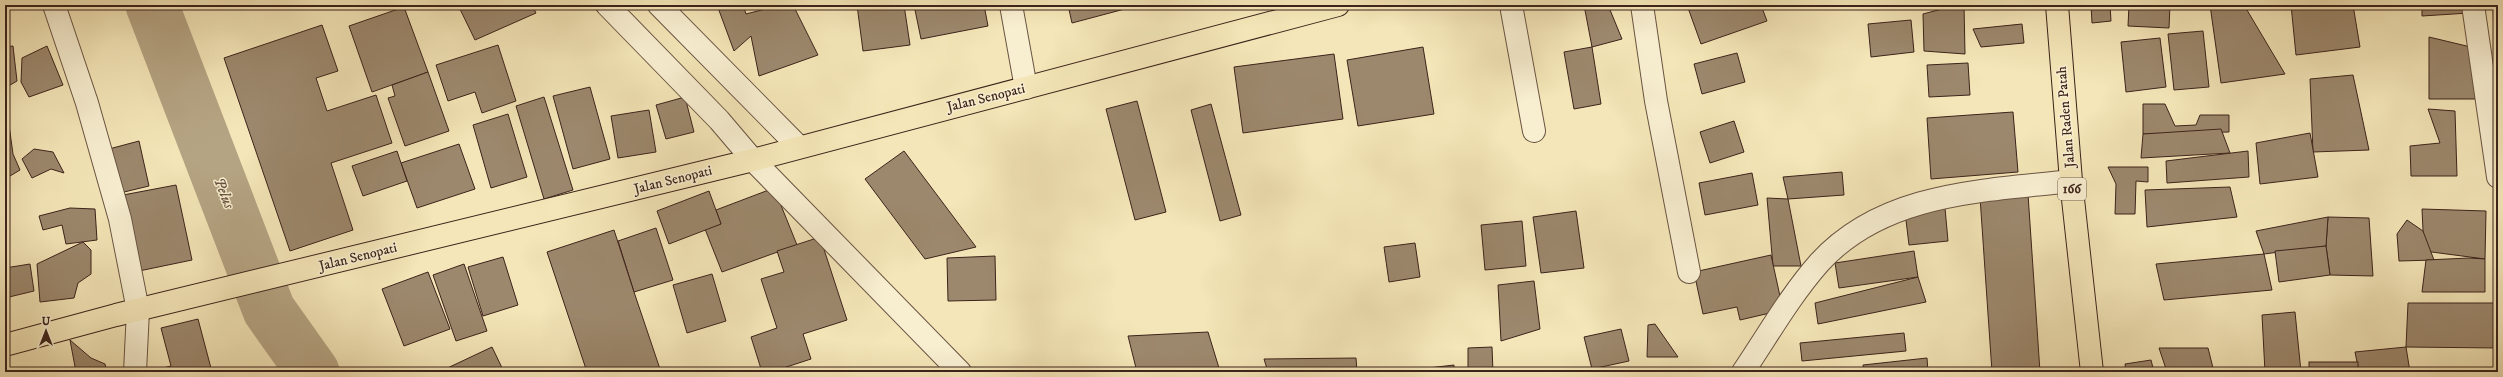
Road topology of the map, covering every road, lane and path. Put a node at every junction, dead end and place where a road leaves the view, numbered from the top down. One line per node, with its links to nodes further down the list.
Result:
1 (54, 5): 17 (street)
2 (607, 5): 13 (street)
3 (659, 5): 12 (street)
4 (1011, 5): 10 (street)
5 (1338, 5): 10 (main road, Jalan Senopati)
6 (1511, 5): 11 (street)
7 (1642, 5): 16 (street)
8 (2057, 5): 15 (main road, Jalan Raden Patah / 166)
9 (2472, 5): 14 (street)
10 (1026, 88): 12 (main road, Jalan Senopati)
11 (1534, 131)
12 (798, 146): 13 (main road, Jalan Senopati)
13 (761, 158): 17 (main road, Jalan Senopati); 20 (street)
14 (2498, 177)
15 (2072, 181): 21 (street); 22 (main road, Jalan Raden Patah / 166)
16 (1689, 272)
17 (138, 310): 18 (main road, Jalan Senopati); 19 (street)
18 (5, 346)
19 (135, 372)
20 (960, 372)
21 (1743, 372)
22 (2092, 372)

